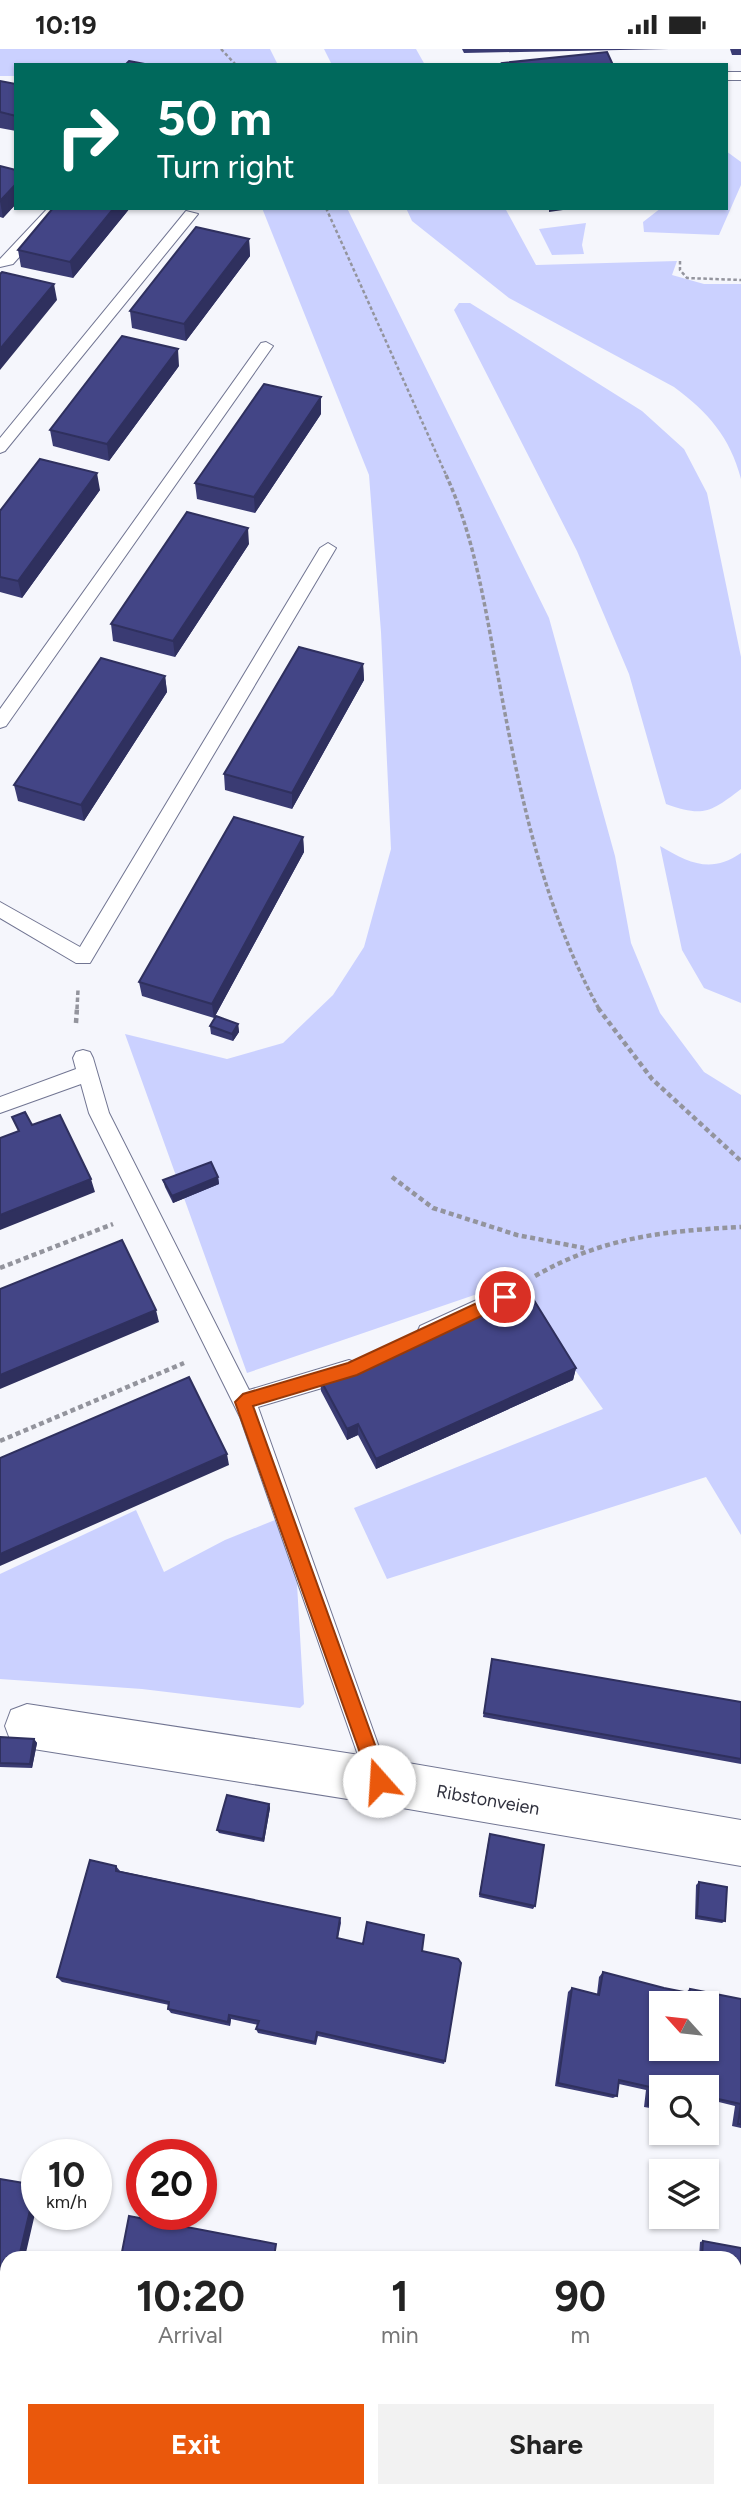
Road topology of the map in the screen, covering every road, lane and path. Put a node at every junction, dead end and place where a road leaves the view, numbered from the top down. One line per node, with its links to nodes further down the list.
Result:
1 (221, 49): 2 (path)
2 (234, 63)
3 (53, 210): 7 (lane)
4 (327, 210): 17 (path)
5 (191, 214): 10 (lane)
6 (680, 261): 8 (path)
7 (0, 263)
8 (741, 280)
9 (266, 347): 12 (lane)
10 (0, 447)
11 (328, 548): 14 (lane)
12 (0, 722)
13 (0, 909): 14 (lane)
14 (83, 957): 15 (path)
15 (85, 1066): 16 (lane); 27 (lane)
16 (0, 1105)
17 (741, 1161)
18 (392, 1177): 21 (path)
19 (112, 1224): 22 (path)
20 (741, 1227): 21 (path)
21 (585, 1248): 23 (path)
22 (0, 1268)
23 (505, 1297): 24 (lane)
24 (410, 1342)
25 (363, 1364): 27 (lane)
26 (178, 1365): 28 (path)
27 (243, 1402): 30 (lane)
28 (0, 1441)
29 (27, 1725): 30 (street, Ribstonveien)
30 (379, 1781): 31 (street, Ribstonveien)
31 (741, 1843)

